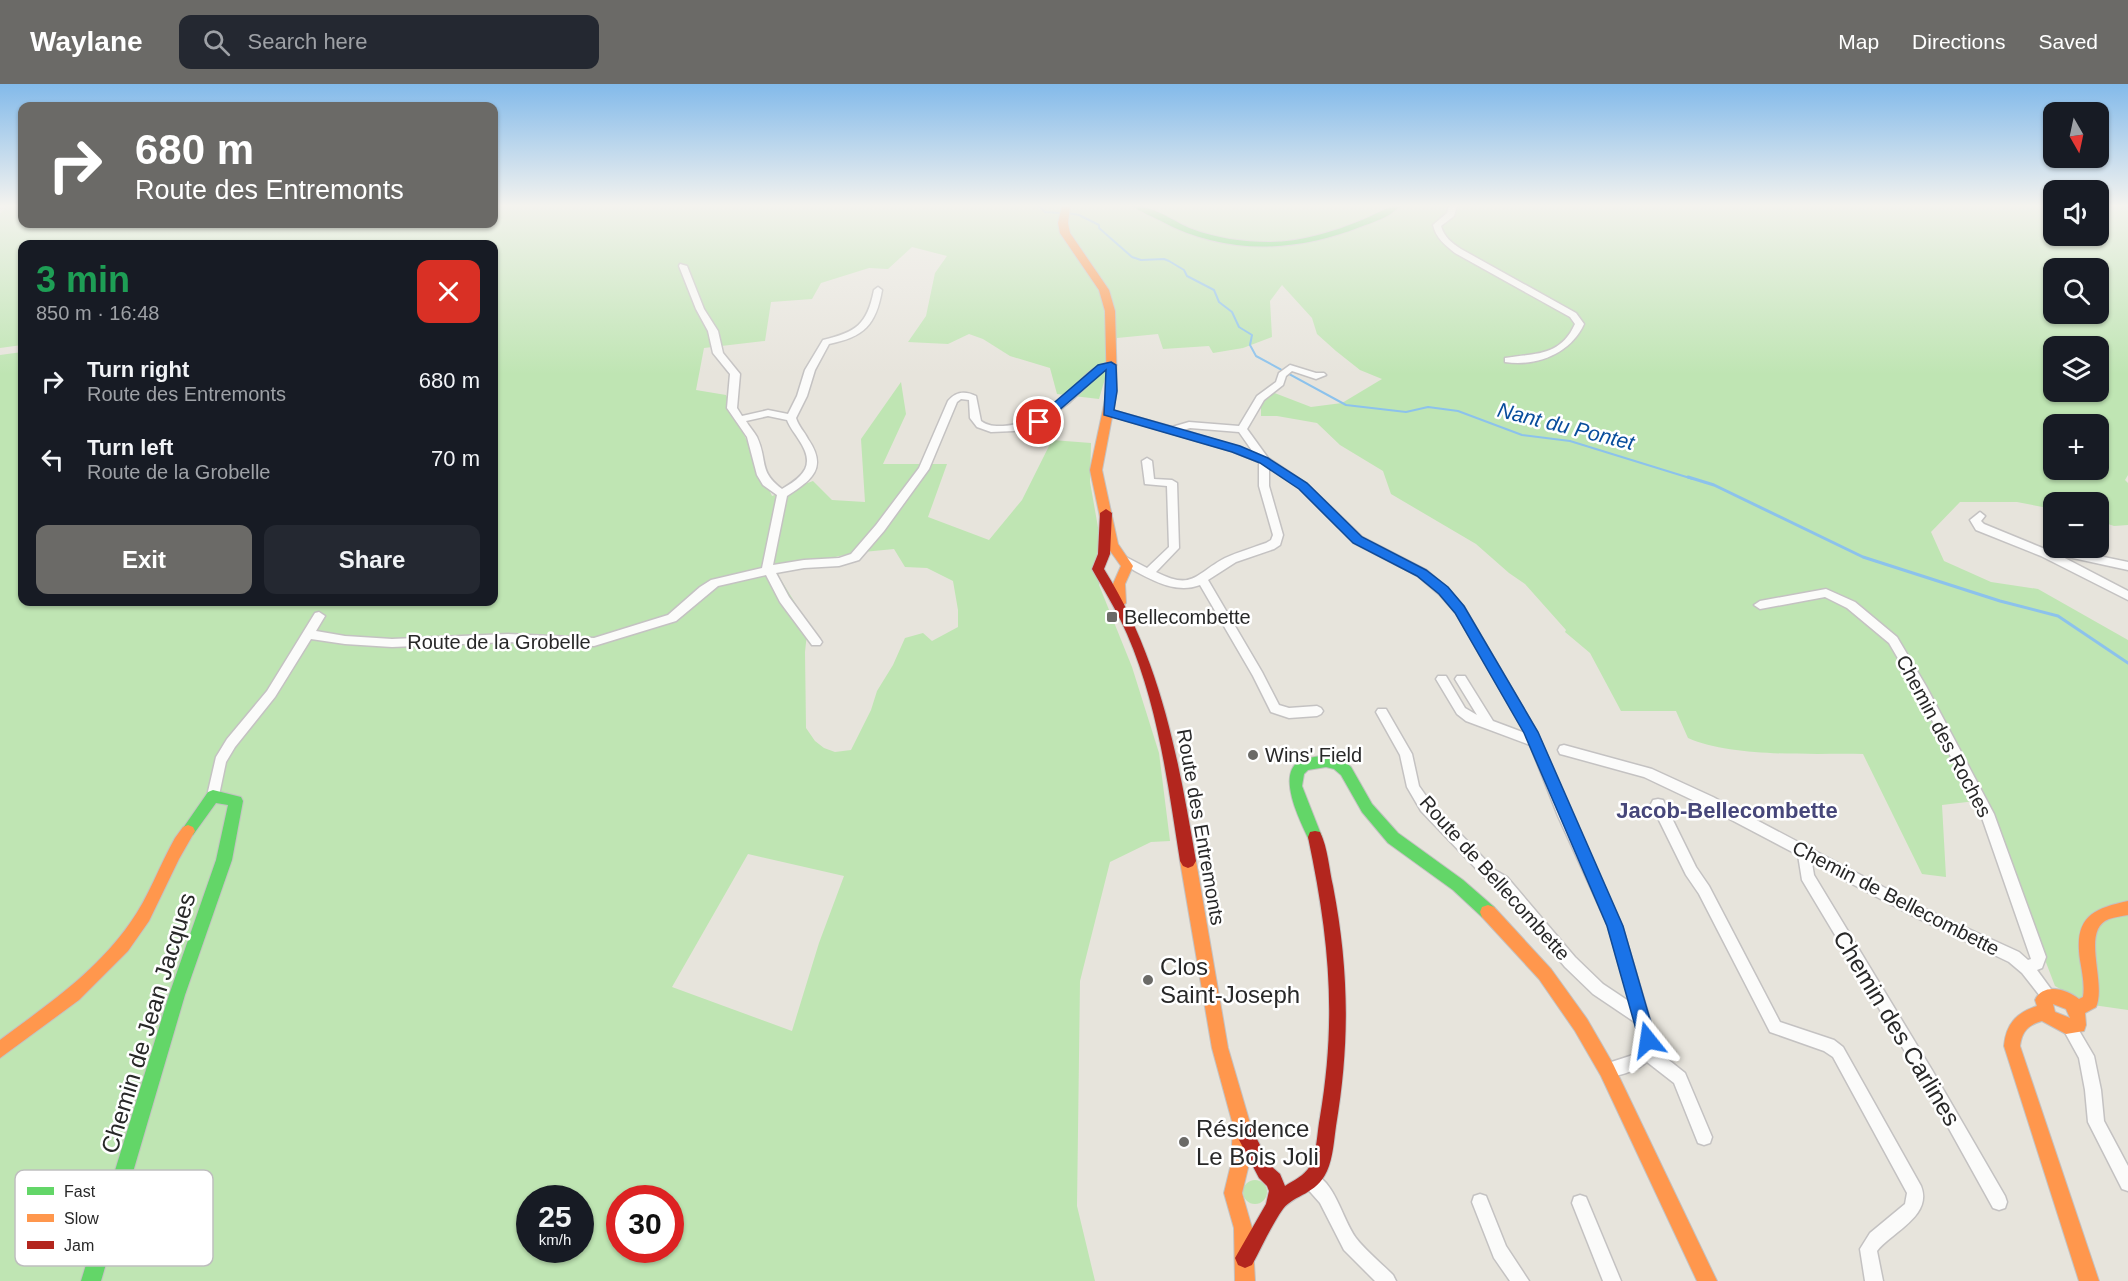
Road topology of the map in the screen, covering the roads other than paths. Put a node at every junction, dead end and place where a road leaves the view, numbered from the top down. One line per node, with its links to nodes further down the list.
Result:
1 (1086, 262): 7 (main road, Route des Entremonts)
2 (1477, 262): 5 (street)
3 (683, 266): 10 (street)
4 (878, 290): 9 (street)
5 (1508, 360)
6 (1303, 364): 11 (street)
7 (1111, 365): 8 (main road, Route des Entremonts); 24 (street, Route de la Grobelle)
8 (1108, 412): 12 (street); 16 (main road, Route des Entremonts)
9 (791, 418): 10 (street); 15 (street)
10 (740, 419): 15 (street)
11 (1242, 429): 12 (street); 13 (street)
12 (1172, 431): 13 (street)
13 (1264, 460): 27 (street); 39 (street)
14 (1147, 461): 25 (street)
15 (782, 494): 24 (street)
16 (1106, 513): 21 (main road, Route des Entremonts); 23 (main road, Route des Entremonts)
17 (1980, 516): 18 (street)
18 (2043, 552)
19 (2055, 558): 28 (street)
20 (2090, 558): 22 (street)
21 (1102, 560): 23 (main road); 26 (main road, Route des Entremonts)
22 (2128, 566)
23 (1123, 567): 25 (street); 26 (main road); 30 (main road, Route des Entremonts)
24 (769, 570): 32 (street, Route de la Grobelle); 33 (street)
25 (1147, 574): 27 (street)
26 (1104, 576): 30 (main road, Route des Entremonts)
27 (1202, 580): 36 (street)
28 (2128, 596)
29 (1760, 605): 45 (street, Chemin des Roches)
30 (1121, 609): 56 (main road, Route des Entremonts)
31 (318, 616): 32 (street)
32 (309, 634): 41 (street)
33 (816, 642)
34 (1442, 679): 38 (street)
35 (1461, 679): 38 (street)
36 (1317, 711)
37 (1382, 712): 51 (street, Route de Bellecombette)
38 (1489, 725): 39 (street)
39 (1534, 741): 51 (street)
40 (1564, 750): 43 (street, Chemin de Bellecombette)
41 (213, 796): 53 (main road); 58 (main road, Chemin de Jean Jacques)
42 (1659, 804): 76 (street)
43 (1804, 851): 45 (street, Chemin de Bellecombette); 64 (street, Chemin des Carlines)
44 (2128, 908): 46 (main road)
45 (2026, 968): 47 (street, Chemin de Bellecombette)
46 (2104, 969)
47 (2049, 996): 49 (main road); 50 (main road)
48 (2104, 999): 49 (main road)
49 (2077, 1009): 52 (main road)
50 (2045, 1012): 52 (main road); 77 (main road)
51 (1642, 1019): 54 (street)
52 (2069, 1027): 62 (street)
53 (0, 1050)
54 (1647, 1052): 55 (street); 57 (street)
55 (1607, 1071): 61 (main road); 75 (main road)
56 (1241, 1126): 59 (main road, Route des Entremonts); 60 (main road, Route des Entremonts)
57 (1704, 1137)
58 (126, 1170)
59 (1268, 1174): 60 (main road); 61 (main road); 67 (main road, Route des Entremonts)
60 (1238, 1176): 66 (main road, Route des Entremonts)
61 (1311, 1180): 67 (main road); 72 (street)
62 (2128, 1183)
63 (1480, 1202): 73 (street)
64 (1999, 1202)
65 (1580, 1203): 74 (street)
66 (1237, 1204): 67 (main road); 68 (main road, Route des Entremonts)
67 (1274, 1207): 68 (main road, Route des Entremonts)
68 (1245, 1258): 71 (main road, Route des Entremonts)
69 (96, 1266): 70 (main road, Chemin de Jean Jacques)
70 (91, 1281)
71 (1245, 1281)
72 (1387, 1281)
73 (1520, 1281)
74 (1612, 1281)
75 (1707, 1281)
76 (1874, 1281)
77 (2090, 1281)

